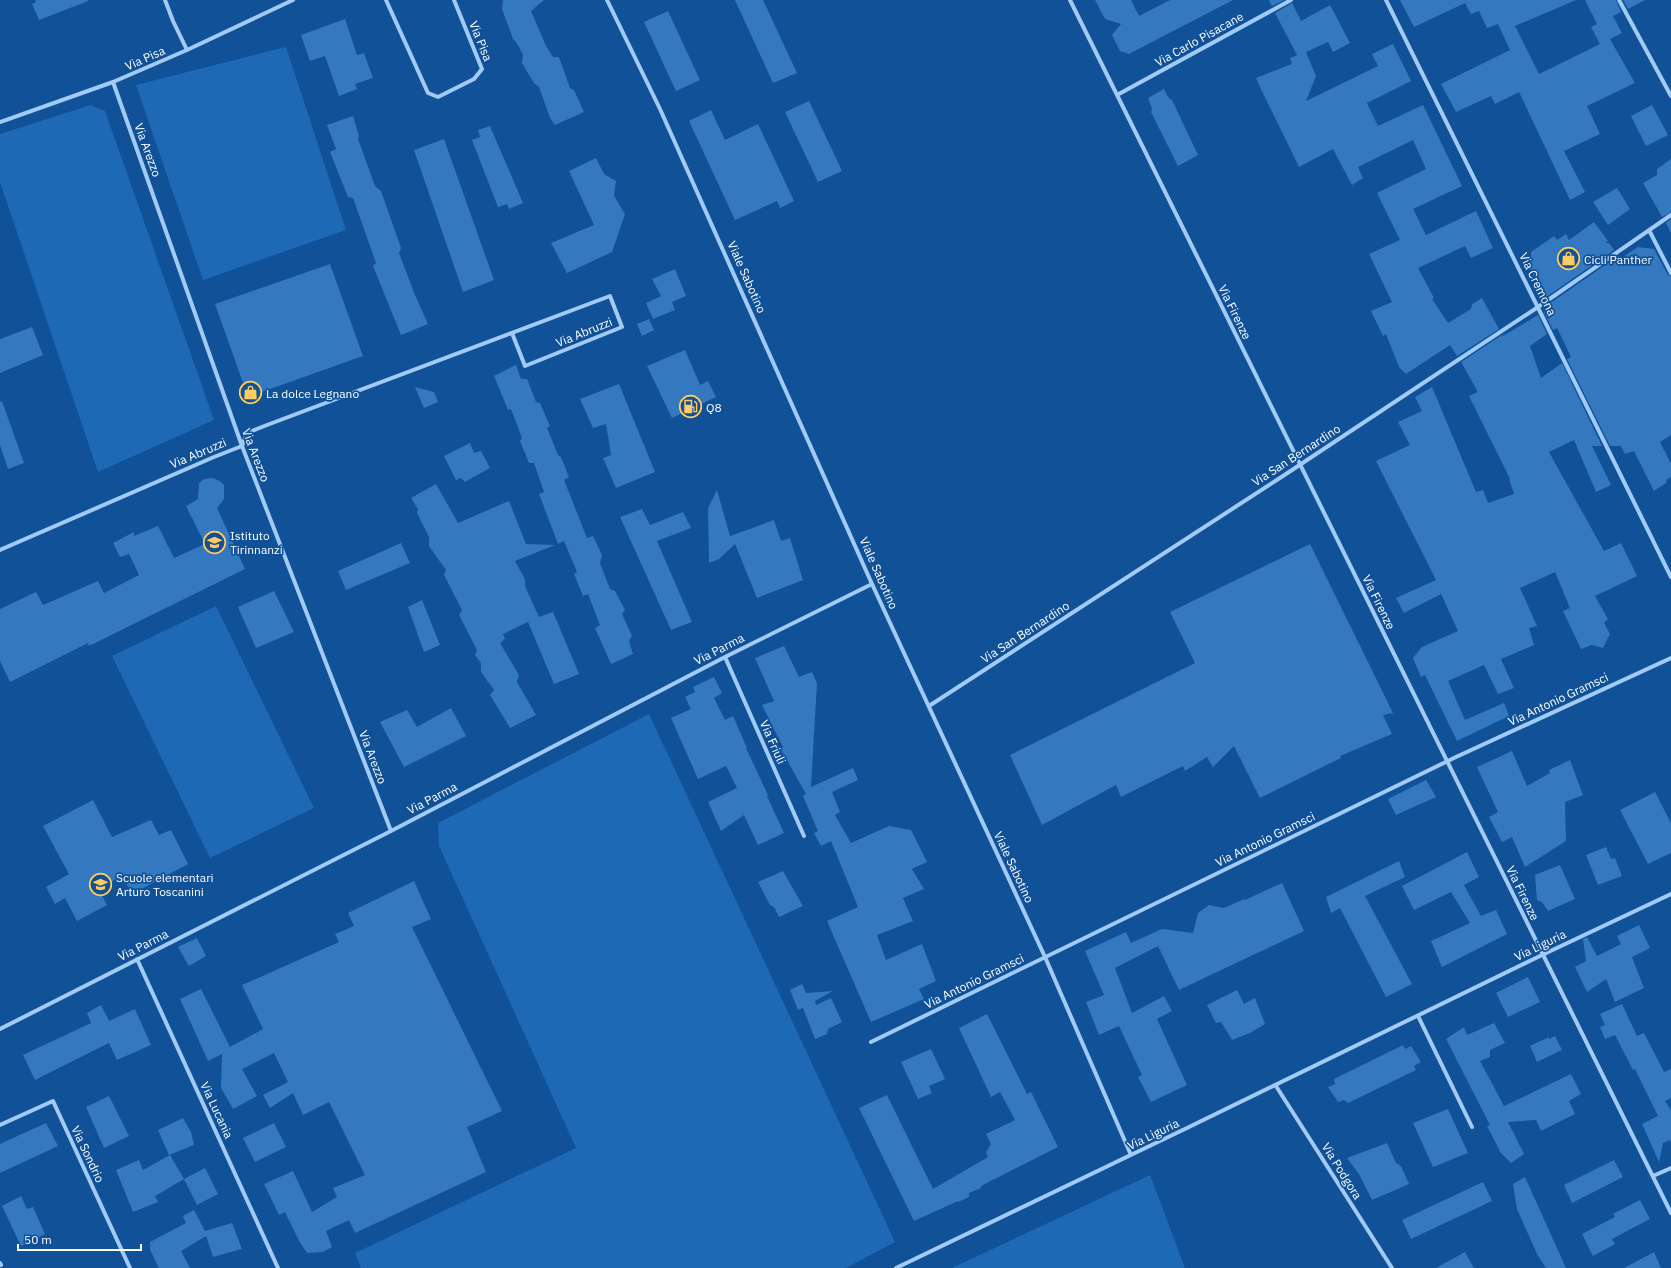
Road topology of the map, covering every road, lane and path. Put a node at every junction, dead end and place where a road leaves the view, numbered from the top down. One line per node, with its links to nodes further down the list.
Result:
1 (165, 0): 10 (street)
2 (293, 0): 10 (street, Via Pisa)
3 (386, 0): 4 (street, Via Pisa)
4 (454, 0)
5 (606, 0): 24 (street, Viale Sabotino)
6 (1070, 0): 12 (street, Via Firenze)
7 (1291, 0): 12 (street, Via Carlo Pisacane)
8 (1386, 0): 18 (street, Via Cremona)
9 (1619, 0): 13 (street)
10 (187, 50): 11 (street, Via Pisa)
11 (113, 82): 14 (street, Via Pisa); 20 (street, Via Arezzo)
12 (1117, 95): 21 (street, Via Firenze)
13 (1671, 96)
14 (0, 122)
15 (1671, 215): 16 (street, Via San Bernardino)
16 (1649, 230): 17 (street); 18 (street, Via San Bernardino)
17 (1671, 273)
18 (1538, 307): 21 (street, Via San Bernardino); 23 (street, Via Cremona)
19 (512, 333): 19 (street, Via Abruzzi); 20 (street, Via Abruzzi)
20 (242, 446): 22 (street, Via Abruzzi); 29 (street, Via Arezzo)
21 (1299, 465): 27 (street, Via San Bernardino); 28 (street, Via Firenze)
22 (0, 550)
23 (1671, 577)
24 (872, 584): 25 (street, Via Parma); 27 (street, Viale Sabotino)
25 (725, 657): 29 (street, Via Parma); 30 (street, Via Friuli)
26 (1671, 658): 28 (street, Via Antonio Gramsci)
27 (929, 706): 33 (street, Viale Sabotino)
28 (1446, 762): 32 (street, Via Firenze); 33 (street, Via Antonio Gramsci)
29 (391, 831): 34 (street, Via Parma)
30 (804, 836)
31 (1671, 894): 32 (street, Via Liguria)
32 (1542, 955): 35 (street, Via Liguria); 43 (street, Via Firenze)
33 (1045, 957): 37 (street, Via Antonio Gramsci); 41 (street, Viale Sabotino)
34 (137, 960): 36 (street, Via Parma); 46 (street, Via Lucania)
35 (1418, 1016): 38 (street, Via Liguria); 40 (street)
36 (0, 1029)
37 (871, 1042)
38 (1276, 1086): 41 (street, Via Liguria); 48 (street, Via Podgora)
39 (0, 1125): 45 (street, Via Sondrio)
40 (1472, 1127)
41 (1131, 1156): 47 (street, Via Liguria)
42 (1671, 1168): 43 (street)
43 (1653, 1176): 44 (street, Via Firenze)
44 (1671, 1213)
45 (130, 1268)
46 (278, 1268)
47 (896, 1268)
48 (1392, 1268)

